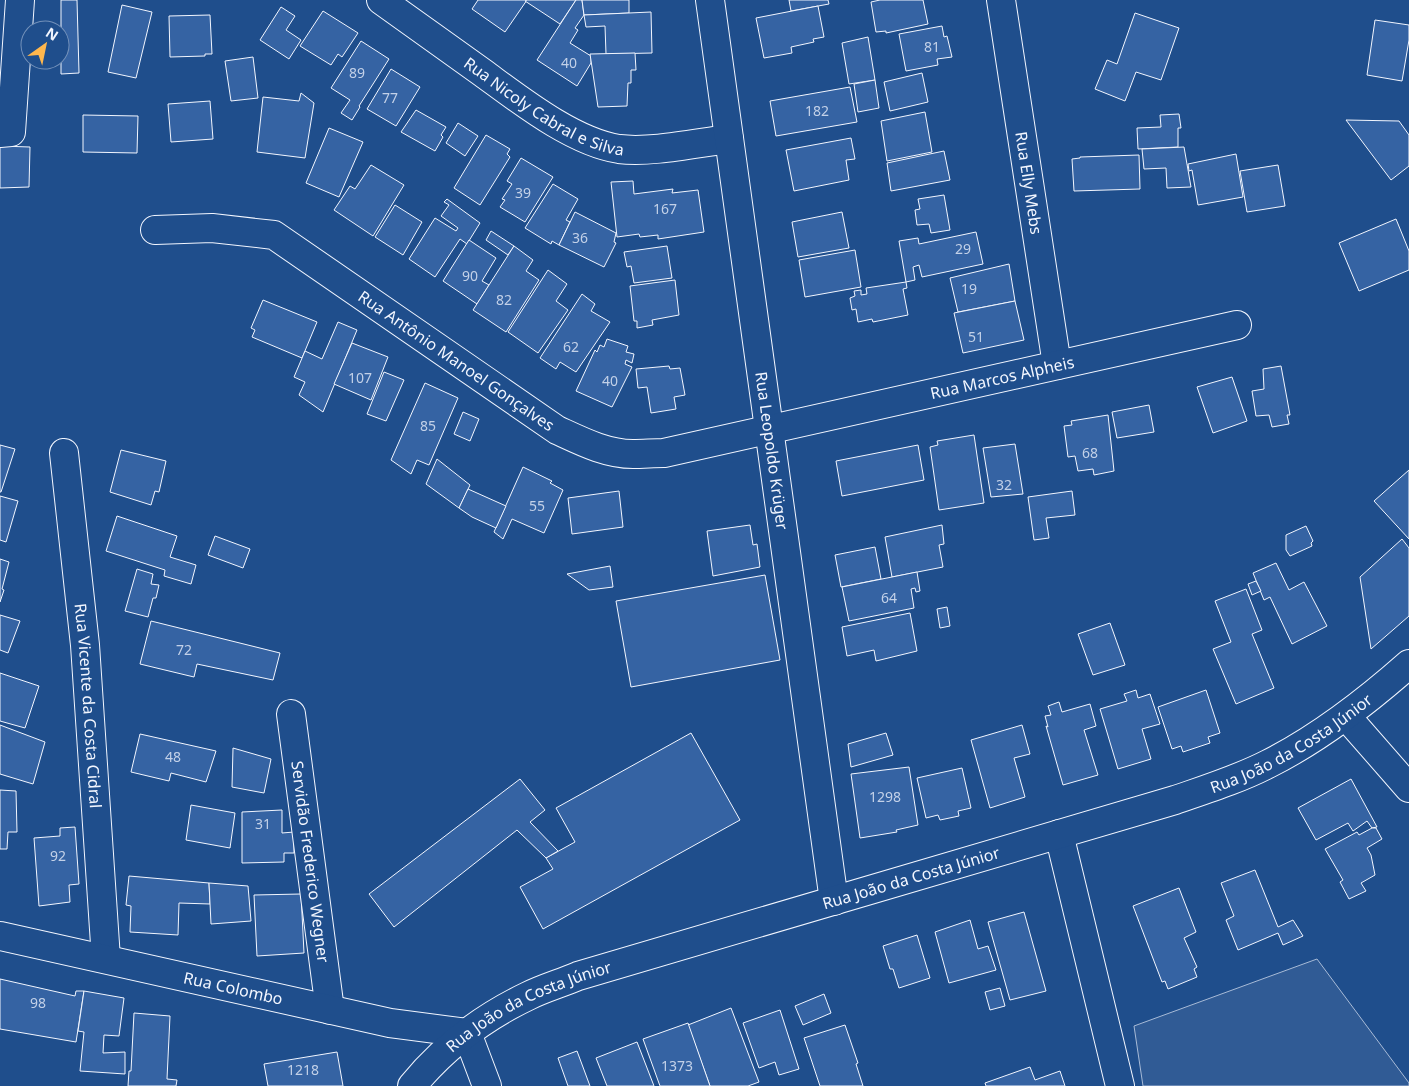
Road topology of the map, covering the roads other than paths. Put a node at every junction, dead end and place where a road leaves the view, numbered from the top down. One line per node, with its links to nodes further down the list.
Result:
1 (20, 0): 5 (street)
2 (381, 0): 6 (street, Rua Nicoly Cabral e Silva)
3 (710, 0): 6 (street, Rua Leopoldo Krüger)
4 (1002, 0): 9 (street, Rua Elly Mebs)
5 (0, 133)
6 (729, 139): 10 (street, Rua Leopoldo Krüger)
7 (155, 230): 10 (street, Rua Antônio Manoel Gonçalves)
8 (1237, 324): 9 (street, Rua Marcos Alpheis)
9 (1057, 365): 10 (street, Rua Marcos Alpheis)
10 (769, 430): 17 (street, Rua Leopoldo Krüger)
11 (64, 453): 19 (street, Rua Vicente da Costa Cidral)
12 (1409, 664): 14 (street, Rua João da Costa Júnior)
13 (291, 714): 20 (street, Servidão Frederico Wegner)
14 (1346, 716): 15 (street); 16 (street, Rua João da Costa Júnior)
15 (1409, 788)
16 (1059, 834): 17 (street, Rua João da Costa Júnior); 24 (street)
17 (834, 901): 21 (street, Rua João da Costa Júnior)
18 (0, 936): 19 (street, Rua Colombo)
19 (106, 959): 20 (street, Rua Colombo)
20 (330, 1010): 21 (street, Rua Colombo)
21 (467, 1033): 22 (street, Rua João da Costa Júnior); 23 (street)
22 (412, 1086)
23 (487, 1086)
24 (1120, 1086)

